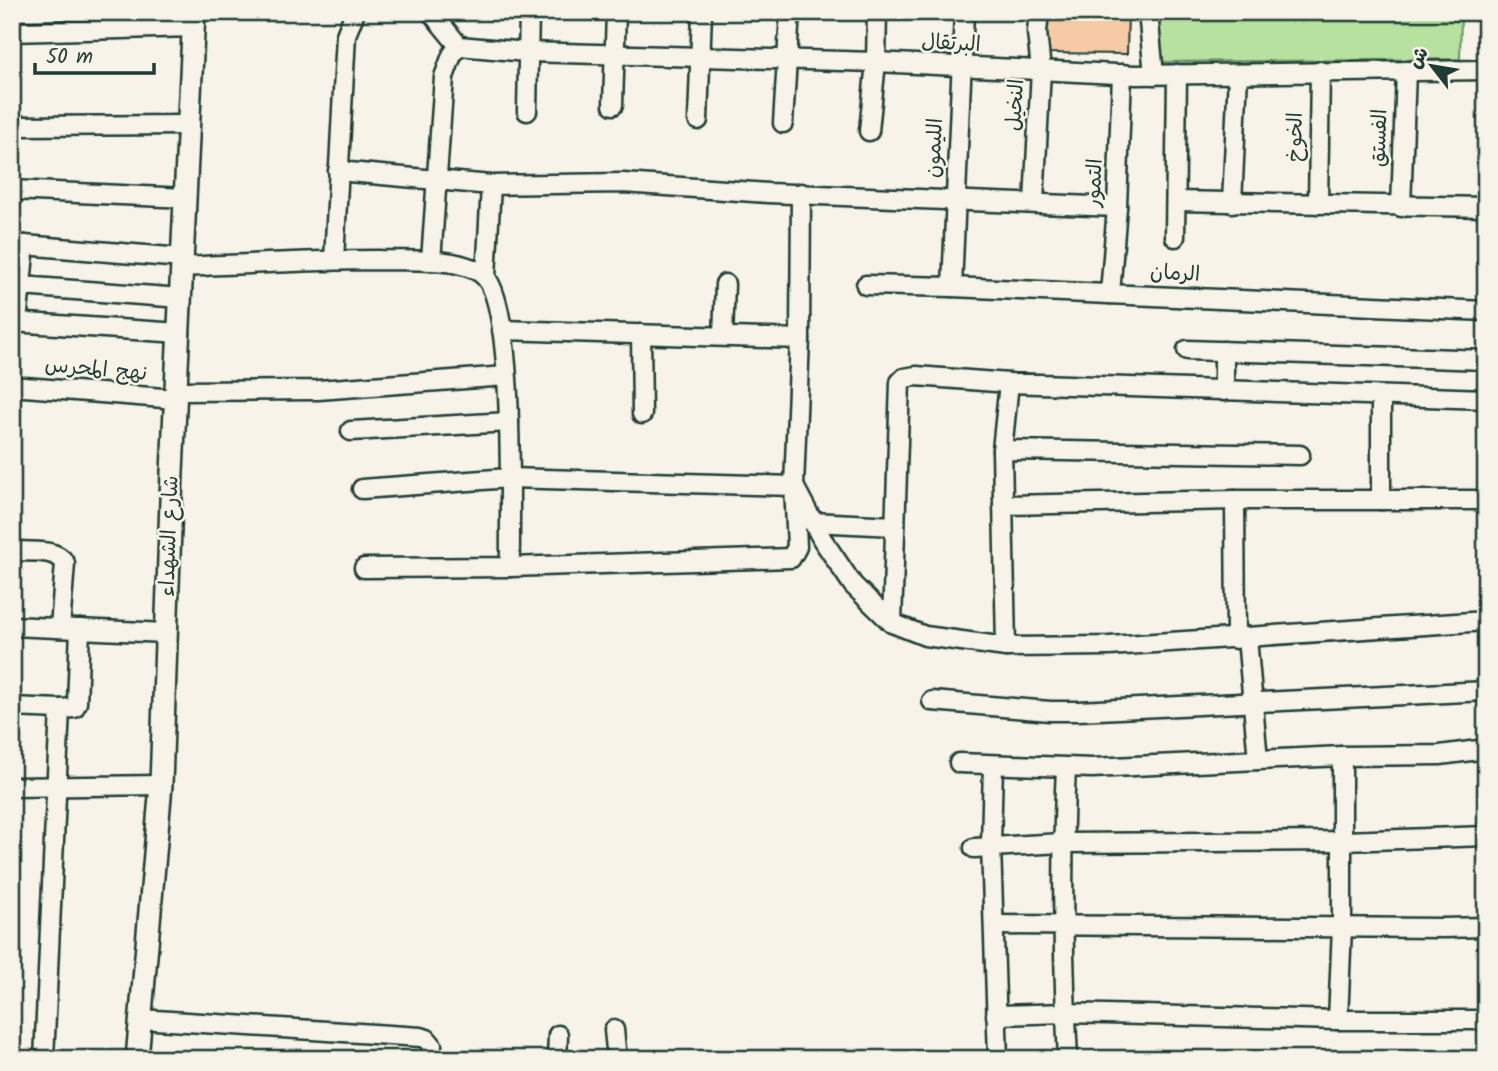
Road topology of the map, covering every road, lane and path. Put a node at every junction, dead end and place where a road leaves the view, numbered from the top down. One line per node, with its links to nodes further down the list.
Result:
1 (355, 12): 35 (street)
2 (431, 12): 13 (street)
3 (529, 12): 14 (street)
4 (616, 12): 15 (street)
5 (702, 12): 16 (street)
6 (790, 12): 17 (street)
7 (877, 12): 18 (street)
8 (964, 12): 19 (street, الليمون)
9 (1039, 12): 20 (street, النخيل)
10 (1148, 12): 27 (street)
11 (193, 20): 12 (street); 33 (street, شارع الشهداء)
12 (12, 32)
13 (459, 46): 14 (street, البرتقال); 36 (street)
14 (527, 52): 15 (street, البرتقال); 29 (street)
15 (614, 55): 16 (street, البرتقال); 28 (street)
16 (700, 58): 17 (street, البرتقال); 30 (street)
17 (786, 60): 18 (street, البرتقال); 31 (street)
18 (876, 62): 19 (street, البرتقال); 34 (street)
19 (961, 68): 20 (street, البرتقال); 41 (street, الليمون)
20 (1041, 70): 24 (street, البرتقال); 43 (street, النخيل)
21 (1486, 70): 23 (street, البرتقال)
22 (1320, 71): 23 (street, البرتقال); 26 (street, البرتقال); 45 (street, الخوخ)
23 (1406, 71): 47 (street, الفستق)
24 (1122, 74): 27 (street, البرتقال); 46 (street, التمور)
25 (1177, 74): 26 (street, البرتقال); 27 (street, البرتقال); 42 (street)
26 (1238, 74): 44 (street)
27 (1154, 75)
28 (613, 105)
29 (527, 111)
30 (698, 120)
31 (783, 123)
32 (12, 125): 33 (street)
33 (189, 125): 40 (street, شارع الشهداء)
34 (869, 131)
35 (338, 171): 36 (street); 51 (street)
36 (438, 180): 37 (street); 52 (street)
37 (491, 186): 39 (street); 54 (street)
38 (12, 190): 40 (street)
39 (801, 193): 41 (street); 67 (street)
40 (186, 198): 53 (street, شارع الشهداء)
41 (955, 199): 43 (street); 58 (street, الليمون)
42 (1177, 201): 44 (street); 49 (street)
43 (1034, 202): 46 (street)
44 (1232, 204): 45 (street)
45 (1318, 204): 47 (street)
46 (1117, 206): 59 (street, التمور)
47 (1401, 207): 48 (street)
48 (1486, 207)
49 (1175, 237)
50 (19, 245): 53 (street); 57 (street)
51 (334, 260): 52 (street); 53 (street)
52 (431, 261): 54 (street)
53 (182, 262): 60 (street, شارع الشهداء)
54 (486, 277): 63 (street)
55 (725, 284): 66 (street)
56 (866, 285): 58 (street, الرمان)
57 (21, 286): 60 (street); 62 (street)
58 (952, 287): 59 (street, الرمان)
59 (1110, 294): 61 (street, الرمان)
60 (181, 298): 64 (street, شارع الشهداء)
61 (1484, 311)
62 (15, 322): 64 (street)
63 (502, 330): 65 (street); 71 (street)
64 (180, 333): 75 (street, شارع الشهداء)
65 (641, 334): 66 (street); 78 (street)
66 (723, 337): 67 (street)
67 (800, 339): 84 (street)
68 (1187, 350): 69 (street)
69 (1224, 351): 70 (street); 74 (street)
70 (1486, 360)
71 (506, 376): 75 (street, نهج المحرس); 79 (street)
72 (1009, 383): 74 (street); 81 (street); 91 (street)
73 (12, 386): 75 (street, نهج المحرس)
74 (1223, 391): 76 (street)
75 (176, 395): 100 (street, شارع الشهداء)
76 (1381, 397): 77 (street); 87 (street)
77 (1486, 399)
78 (642, 414)
79 (509, 422): 80 (street); 83 (street)
80 (351, 431)
81 (1002, 450): 82 (street); 89 (street)
82 (1300, 455)
83 (509, 478): 84 (street); 85 (street); 93 (street)
84 (794, 486): 90 (street); 93 (street)
85 (362, 489)
86 (1235, 499): 87 (street); 89 (street); 101 (street)
87 (1381, 500): 88 (street)
88 (1486, 500)
89 (1003, 505): 102 (street)
90 (812, 522): 91 (street); 96 (street)
91 (895, 526): 96 (street)
92 (12, 551): 98 (street)
93 (510, 567): 94 (street)
94 (364, 568)
95 (1486, 621): 101 (street)
96 (892, 623): 102 (street)
97 (12, 626): 98 (street)
98 (60, 628): 99 (street)
99 (80, 629): 100 (street); 107 (street)
100 (166, 633): 114 (street, شارع الشهداء)
101 (1242, 638): 102 (street); 105 (street)
102 (1006, 647)
103 (1486, 691): 105 (street)
104 (933, 701): 105 (street)
105 (1254, 704): 110 (street)
106 (12, 707): 107 (street)
107 (60, 709): 115 (street)
108 (1486, 748): 109 (street)
109 (1342, 756): 110 (street); 118 (street)
110 (1258, 760): 113 (street)
111 (959, 763): 112 (street)
112 (993, 765): 113 (street); 120 (street)
113 (1066, 768): 119 (street)
114 (161, 785): 115 (street); 127 (street, شارع الشهداء)
115 (58, 786): 116 (street); 132 (street)
116 (12, 787)
117 (1486, 836): 118 (street)
118 (1344, 841): 119 (street); 124 (street)
119 (1062, 843): 120 (street); 122 (street)
120 (983, 847): 121 (street)
121 (995, 925): 122 (street); 126 (street)
122 (1063, 925): 124 (street); 125 (street)
123 (1486, 926): 124 (street)
124 (1342, 927): 128 (street)
125 (1066, 1013): 126 (street); 128 (street); 138 (street)
126 (996, 1015): 137 (street)
127 (139, 1019): 133 (street, شارع الشهداء); 134 (street)
128 (1338, 1020): 129 (street)
129 (1486, 1020)
130 (614, 1030): 136 (street)
131 (558, 1035): 135 (street)
132 (44, 1059)
133 (137, 1059)
134 (431, 1059)
135 (557, 1059)
136 (617, 1059)
137 (998, 1059)
138 (1068, 1059)

